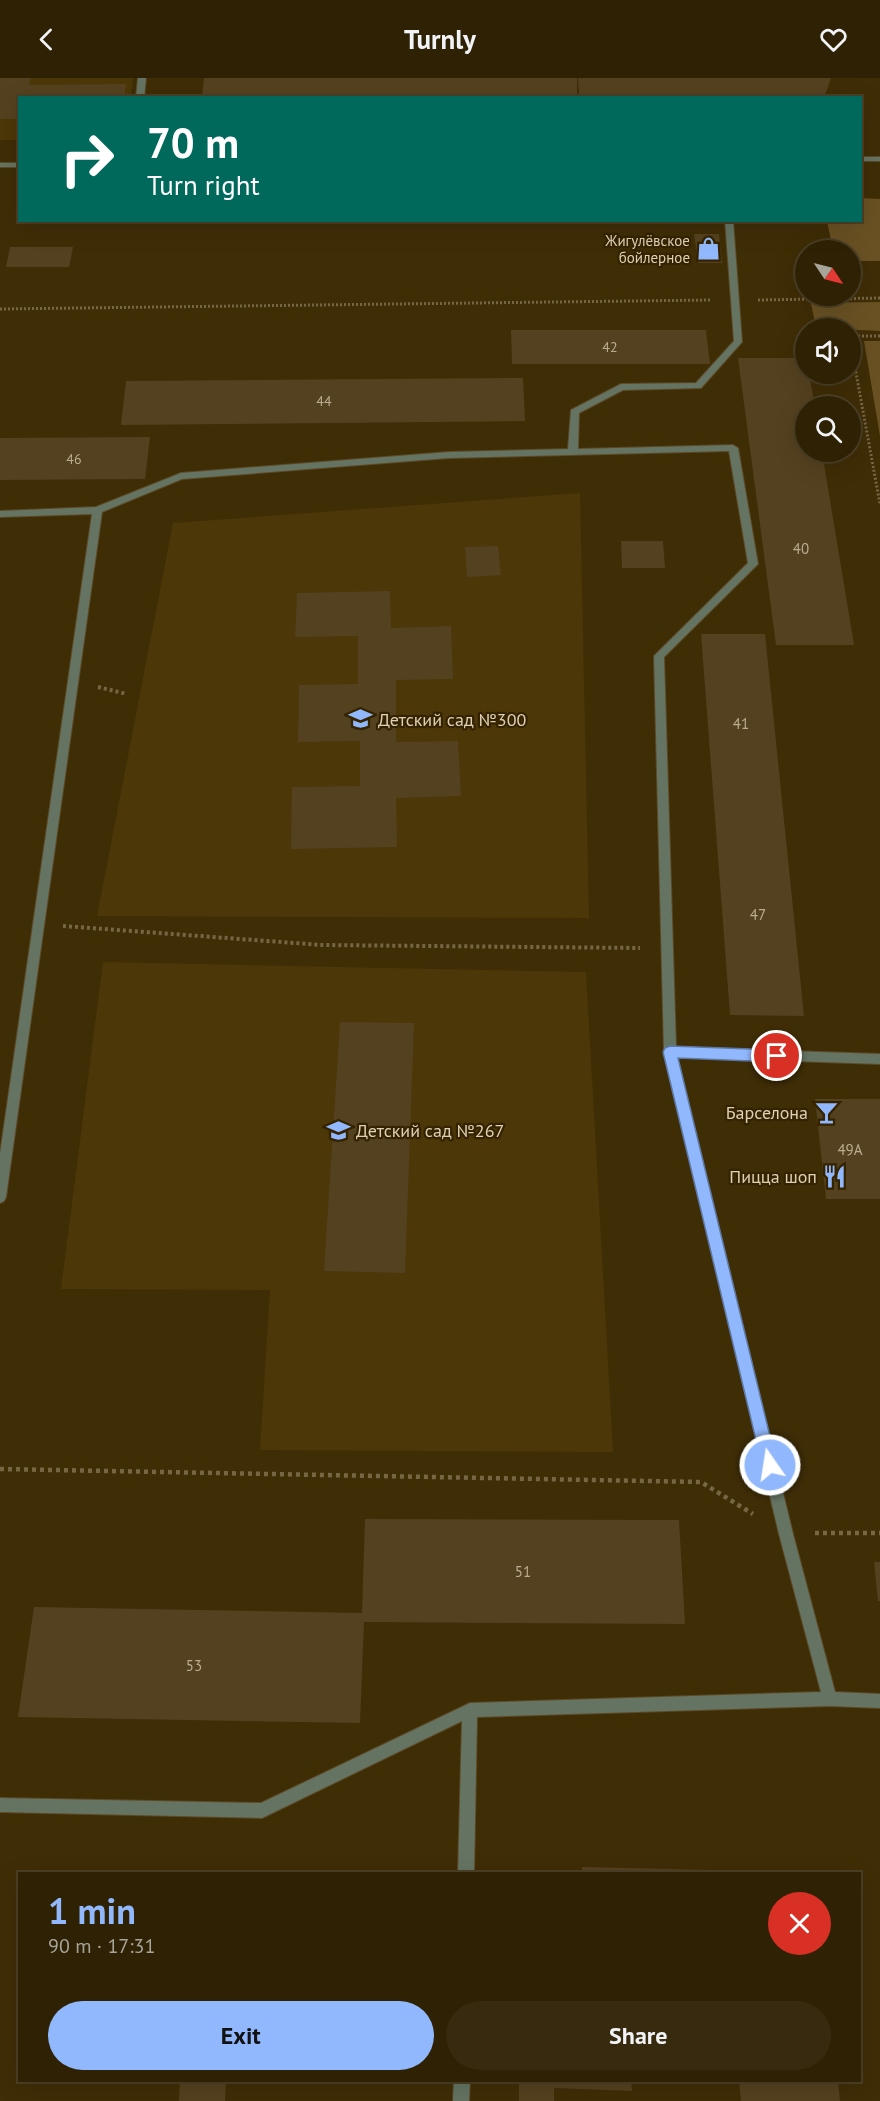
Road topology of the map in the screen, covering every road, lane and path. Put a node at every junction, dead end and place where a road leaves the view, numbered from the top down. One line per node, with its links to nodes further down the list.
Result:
1 (142, 78): 2 (street)
2 (140, 96)
3 (862, 159): 4 (street)
4 (880, 159)
5 (0, 165): 6 (street)
6 (18, 165)
7 (729, 222): 9 (street)
8 (880, 298): 9 (path)
9 (735, 300): 10 (path); 14 (street)
10 (0, 309)
11 (880, 336): 12 (path)
12 (861, 337)
13 (858, 384): 15 (path)
14 (573, 452): 16 (street); 19 (street)
15 (880, 504)
16 (97, 510): 17 (street); 18 (street)
17 (0, 514)
18 (39, 925): 19 (path); 22 (street)
19 (669, 947): 20 (street)
20 (670, 1052): 21 (street); 25 (street)
21 (880, 1059)
22 (0, 1197)
23 (0, 1469): 25 (path)
24 (880, 1533): 25 (path)
25 (786, 1534): 26 (street)
26 (830, 1699): 27 (street); 28 (street)
27 (880, 1701)
28 (470, 1710): 29 (street); 30 (street)
29 (0, 1805)
30 (466, 1872)
31 (462, 2082): 32 (street)
32 (461, 2101)

